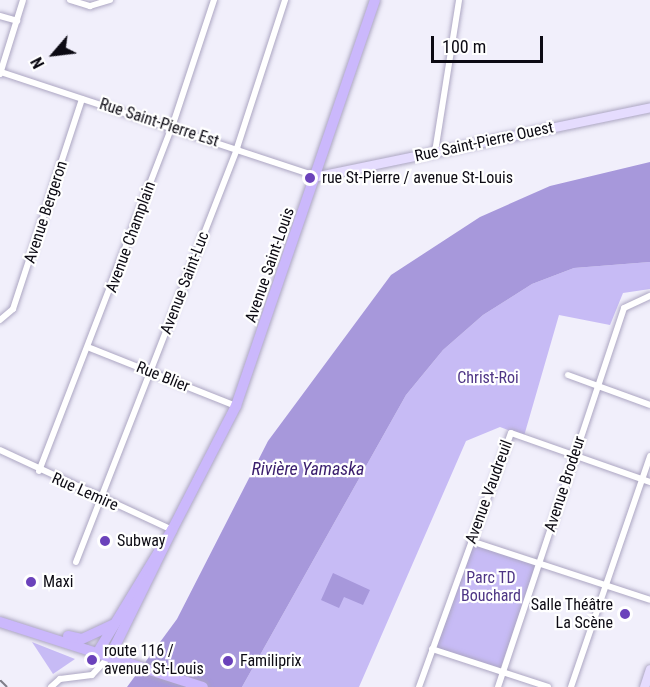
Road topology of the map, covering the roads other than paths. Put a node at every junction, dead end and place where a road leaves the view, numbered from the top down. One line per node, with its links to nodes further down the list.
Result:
1 (23, 0): 9 (street)
2 (70, 0): 3 (street)
3 (110, 0)
4 (214, 0): 13 (street, Avenue Champlain)
5 (285, 0): 14 (street, Avenue Saint-Luc)
6 (375, 0): 16 (main road, Avenue Saint-Louis)
7 (459, 0): 15 (street)
8 (0, 16): 9 (street)
9 (16, 21): 10 (street)
10 (0, 73): 11 (street, Rue Saint-Pierre Est)
11 (82, 99): 13 (street, Rue Saint-Pierre Est); 18 (street, Avenue Bergeron)
12 (650, 107): 15 (street, Rue Saint-Pierre Ouest)
13 (172, 127): 14 (street, Rue Saint-Pierre Est); 19 (street, Avenue Champlain)
14 (237, 148): 16 (street, Rue Saint-Pierre Est); 20 (street, Avenue Saint-Luc)
15 (435, 152): 16 (street, Rue Saint-Pierre Ouest)
16 (318, 176): 24 (main road, Avenue Saint-Louis)
17 (650, 296): 22 (street, Avenue Brodeur)
18 (0, 320)
19 (90, 348): 20 (street, Rue Blier); 28 (street, Avenue Champlain)
20 (151, 372): 24 (street, Rue Blier); 31 (street, Avenue Saint-Luc)
21 (568, 375): 22 (street)
22 (598, 386): 23 (street); 26 (street, Avenue Brodeur)
23 (650, 405)
24 (236, 406): 32 (main road, Avenue Saint-Louis)
25 (0, 450): 28 (street, Rue Lemire)
26 (575, 456): 29 (street); 33 (street, Avenue Vaudreuil); 35 (street, Avenue Brodeur)
27 (650, 456): 29 (street)
28 (39, 471): 31 (street, Rue Lemire)
29 (642, 480): 30 (street); 36 (street)
30 (650, 482)
31 (99, 499): 32 (street, Rue Lemire); 34 (street, Avenue Saint-Luc)
32 (172, 530): 38 (main road, Avenue Saint-Louis); 43 (main road, Avenue Saint-Louis)
33 (471, 541): 35 (street); 41 (street, Avenue Vaudreuil)
34 (76, 562)
35 (538, 565): 36 (street); 45 (street, Avenue Brodeur)
36 (605, 584): 37 (street); 51 (street)
37 (650, 600)
38 (119, 620): 40 (main road); 42 (main road, Avenue Saint-Louis)
39 (0, 622): 40 (main road)
40 (16, 628): 42 (main road)
41 (432, 649): 45 (street); 48 (street, Avenue Vaudreuil)
42 (99, 650): 43 (main road)
43 (111, 654): 46 (street, Avenue Saint-Louis); 47 (main road)
44 (650, 669): 52 (street)
45 (503, 672): 49 (street, Avenue Brodeur); 50 (street)
46 (51, 687)
47 (204, 687)
48 (419, 687)
49 (498, 687)
50 (548, 687)
51 (571, 687)
52 (644, 687)

